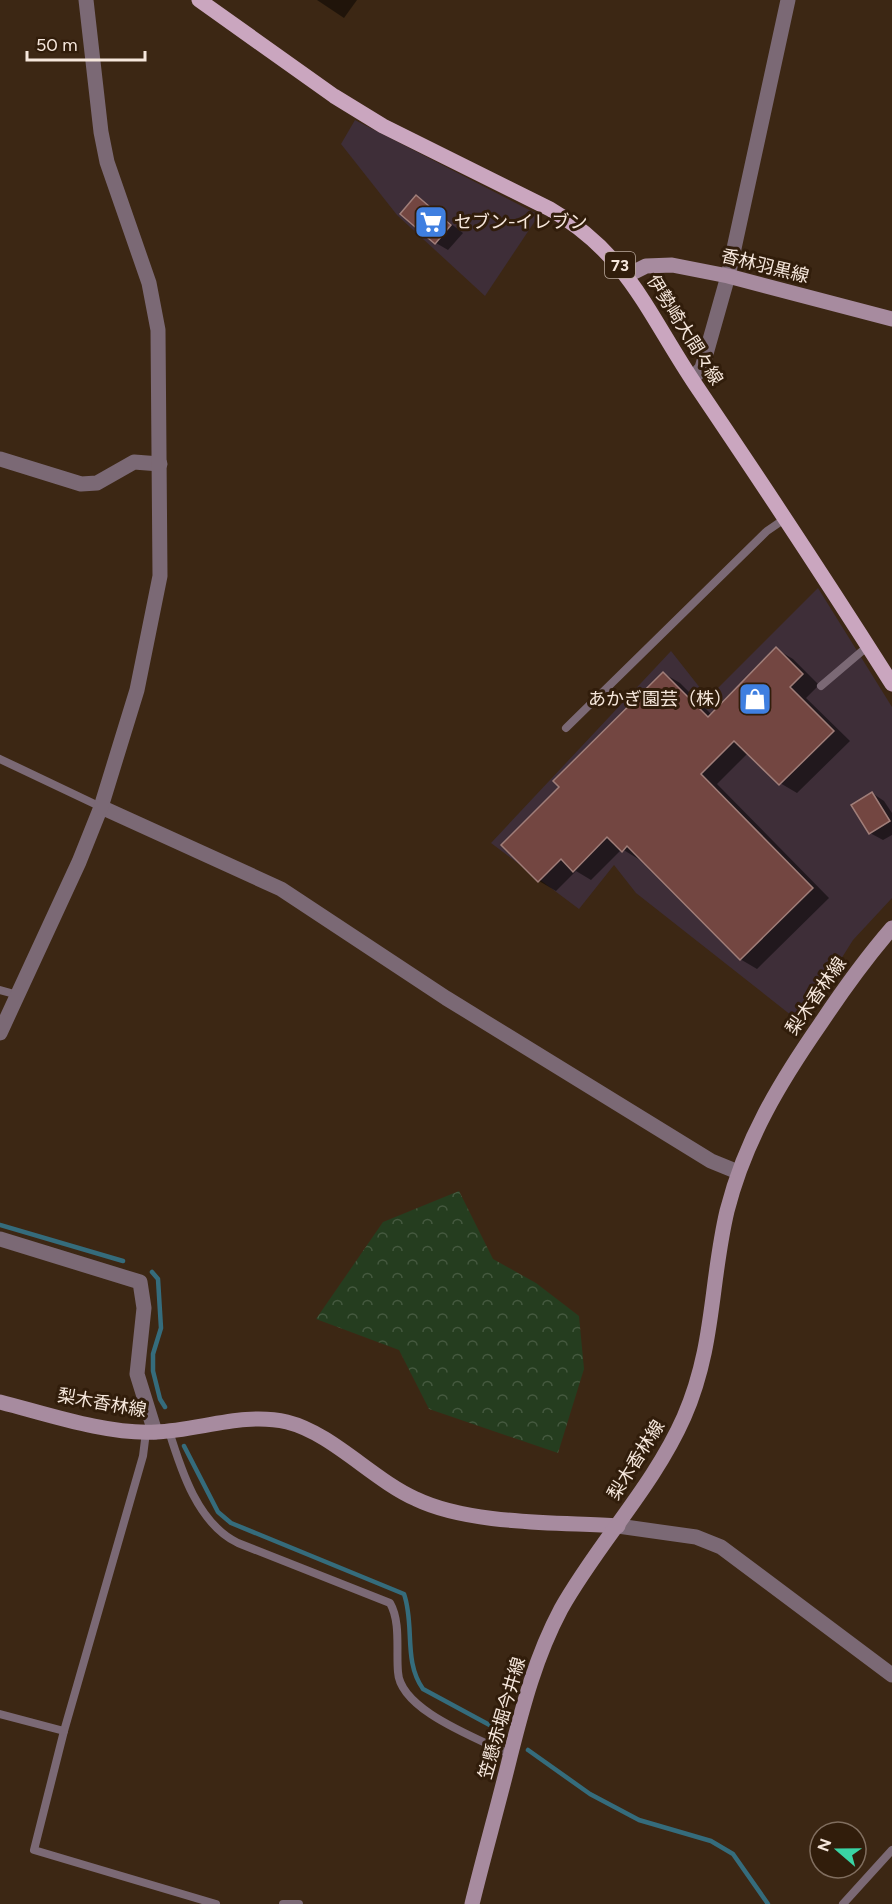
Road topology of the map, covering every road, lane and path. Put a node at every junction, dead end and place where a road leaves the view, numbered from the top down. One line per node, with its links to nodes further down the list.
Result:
1 (86, 0): 9 (street)
2 (199, 0): 4 (main road, 伊勢崎大間々線 / 73)
3 (788, 0): 5 (street)
4 (628, 275): 5 (main road, 香林羽黒線); 7 (main road, 伊勢崎大間々線 / 73)
5 (728, 276): 6 (main road, 香林羽黒線); 7 (street)
6 (892, 319)
7 (692, 379): 10 (main road, 伊勢崎大間々線 / 73)
8 (0, 459): 9 (street)
9 (160, 464): 16 (street)
10 (786, 518): 11 (main road, 伊勢崎大間々線 / 73); 14 (lane)
11 (868, 646): 12 (main road, 伊勢崎大間々線 / 73); 13 (lane)
12 (892, 684)
13 (821, 686)
14 (566, 728)
15 (0, 759): 16 (lane)
16 (101, 807): 19 (street); 21 (street)
17 (892, 928): 21 (main road, 梨木香林線)
18 (0, 990): 19 (lane)
19 (18, 995): 20 (street)
20 (0, 1033)
21 (738, 1172): 25 (main road, 梨木香林線)
22 (0, 1239): 24 (street)
23 (0, 1402): 24 (main road, 梨木香林線)
24 (157, 1432): 25 (main road, 梨木香林線); 28 (lane); 29 (lane)
25 (618, 1526): 26 (street); 29 (main road, 笠懸赤堀今井線)
26 (892, 1674)
27 (0, 1714): 28 (lane)
28 (64, 1731): 31 (lane)
29 (510, 1755): 34 (main road, 笠懸赤堀今井線)
30 (892, 1850): 35 (lane)
31 (216, 1904)
32 (283, 1904): 33 (lane)
33 (299, 1904)
34 (472, 1904)
35 (843, 1904)

